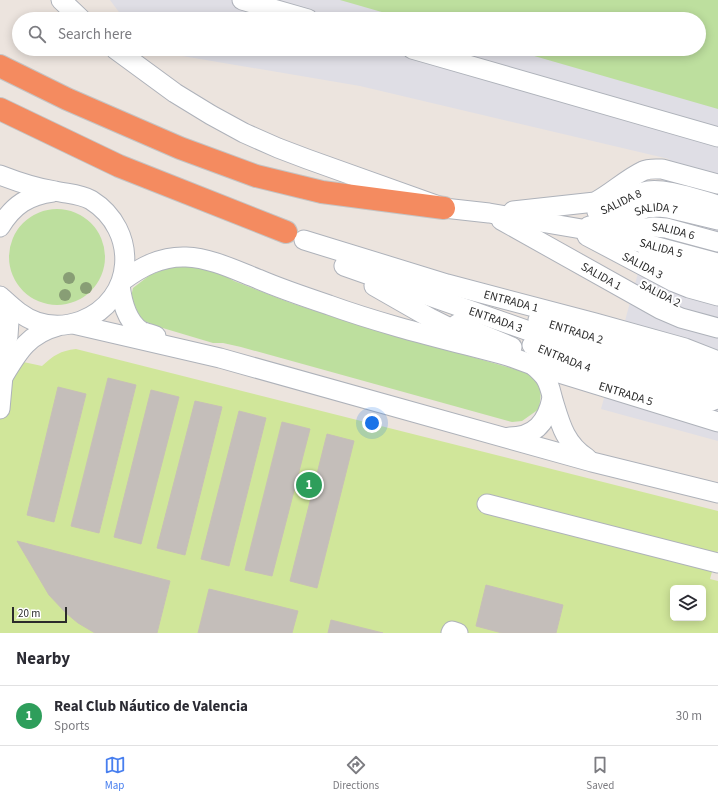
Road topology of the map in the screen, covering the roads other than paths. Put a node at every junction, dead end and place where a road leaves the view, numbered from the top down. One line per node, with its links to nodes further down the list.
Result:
1 (61, 0): 3 (street)
2 (242, 0): 4 (street)
3 (74, 12)
4 (284, 12)
5 (125, 56): 14 (street)
6 (436, 56): 9 (street)
7 (0, 66): 14 (highway)
8 (0, 109): 21 (highway)
9 (718, 137)
10 (0, 176): 12 (street)
11 (718, 184): 15 (street)
12 (57, 192): 18 (street); 26 (street)
13 (718, 205): 16 (street, SALIDA 8)
14 (444, 208): 15 (street)
15 (490, 213): 16 (street); 33 (street, SALIDA 1)
16 (521, 219): 19 (street); 31 (street, SALIDA 2)
17 (718, 220): 19 (street, SALIDA 7)
18 (0, 227)
19 (571, 227): 20 (street); 28 (street, SALIDA 3)
20 (605, 233): 22 (street, SALIDA 6); 23 (street, SALIDA 5); 25 (street)
21 (303, 241): 24 (street); 36 (street, ENTRADA 1); 38 (street, ENTRADA 2)
22 (718, 242)
23 (718, 263)
24 (344, 266): 27 (street); 41 (street, ENTRADA 3)
25 (718, 280)
26 (121, 283): 32 (street); 34 (street); 35 (street)
27 (370, 283): 30 (street); 43 (street, ENTRADA 4)
28 (718, 296)
29 (3, 298): 32 (street); 39 (street)
30 (397, 299): 34 (street); 40 (street)
31 (718, 316)
32 (66, 325): 35 (street); 39 (street)
33 (718, 328)
34 (508, 356): 37 (street, ENTRADA 5)
35 (220, 358): 46 (street)
36 (718, 361)
37 (534, 365): 40 (street, ENTRADA 5); 42 (street)
38 (718, 376)
39 (1, 377): 44 (street)
40 (594, 384): 45 (street, ENTRADA 5)
41 (718, 390)
42 (552, 398): 46 (street); 47 (street)
43 (718, 402)
44 (0, 409)
45 (718, 422)
46 (505, 437): 47 (street)
47 (592, 462): 48 (street)
48 (718, 493)
49 (487, 504): 50 (street)
50 (718, 563)
51 (451, 633): 52 (street)
52 (458, 633)

